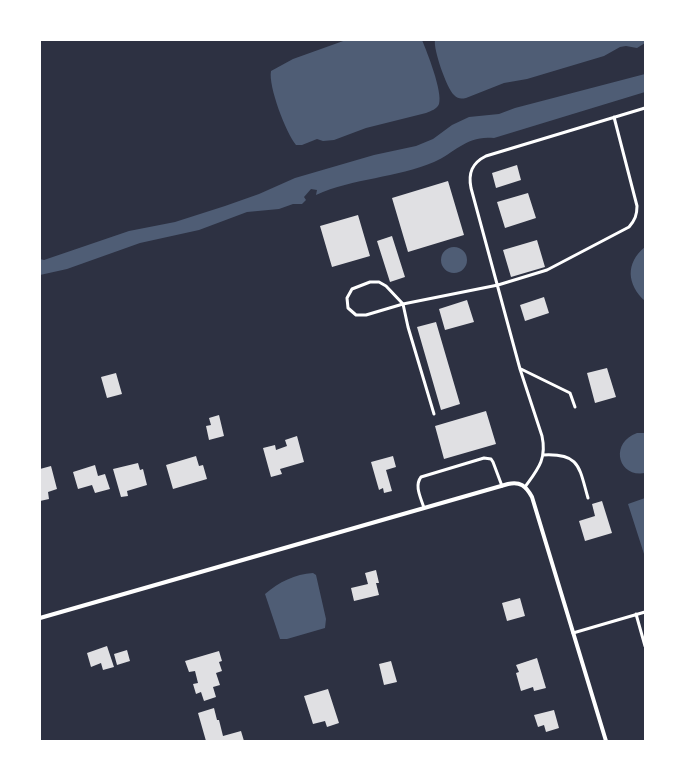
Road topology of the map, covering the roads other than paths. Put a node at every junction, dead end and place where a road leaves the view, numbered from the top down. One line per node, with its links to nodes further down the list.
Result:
1 (645, 108): 2 (lane)
2 (614, 117): 3 (lane); 3 (lane)
3 (498, 285): 4 (lane); 5 (lane)
4 (403, 304): 4 (lane); 7 (lane)
5 (520, 369): 6 (lane); 8 (lane)
6 (575, 407)
7 (434, 414)
8 (543, 455): 10 (lane); 11 (lane)
9 (502, 486): 10 (street); 12 (street); 12 (lane)
10 (526, 487): 16 (street)
11 (588, 498)
12 (424, 508): 15 (street)
13 (645, 612): 14 (lane)
14 (636, 614): 16 (lane); 17 (lane)
15 (40, 618)
16 (573, 633): 18 (street)
17 (645, 646)
18 (606, 741)

